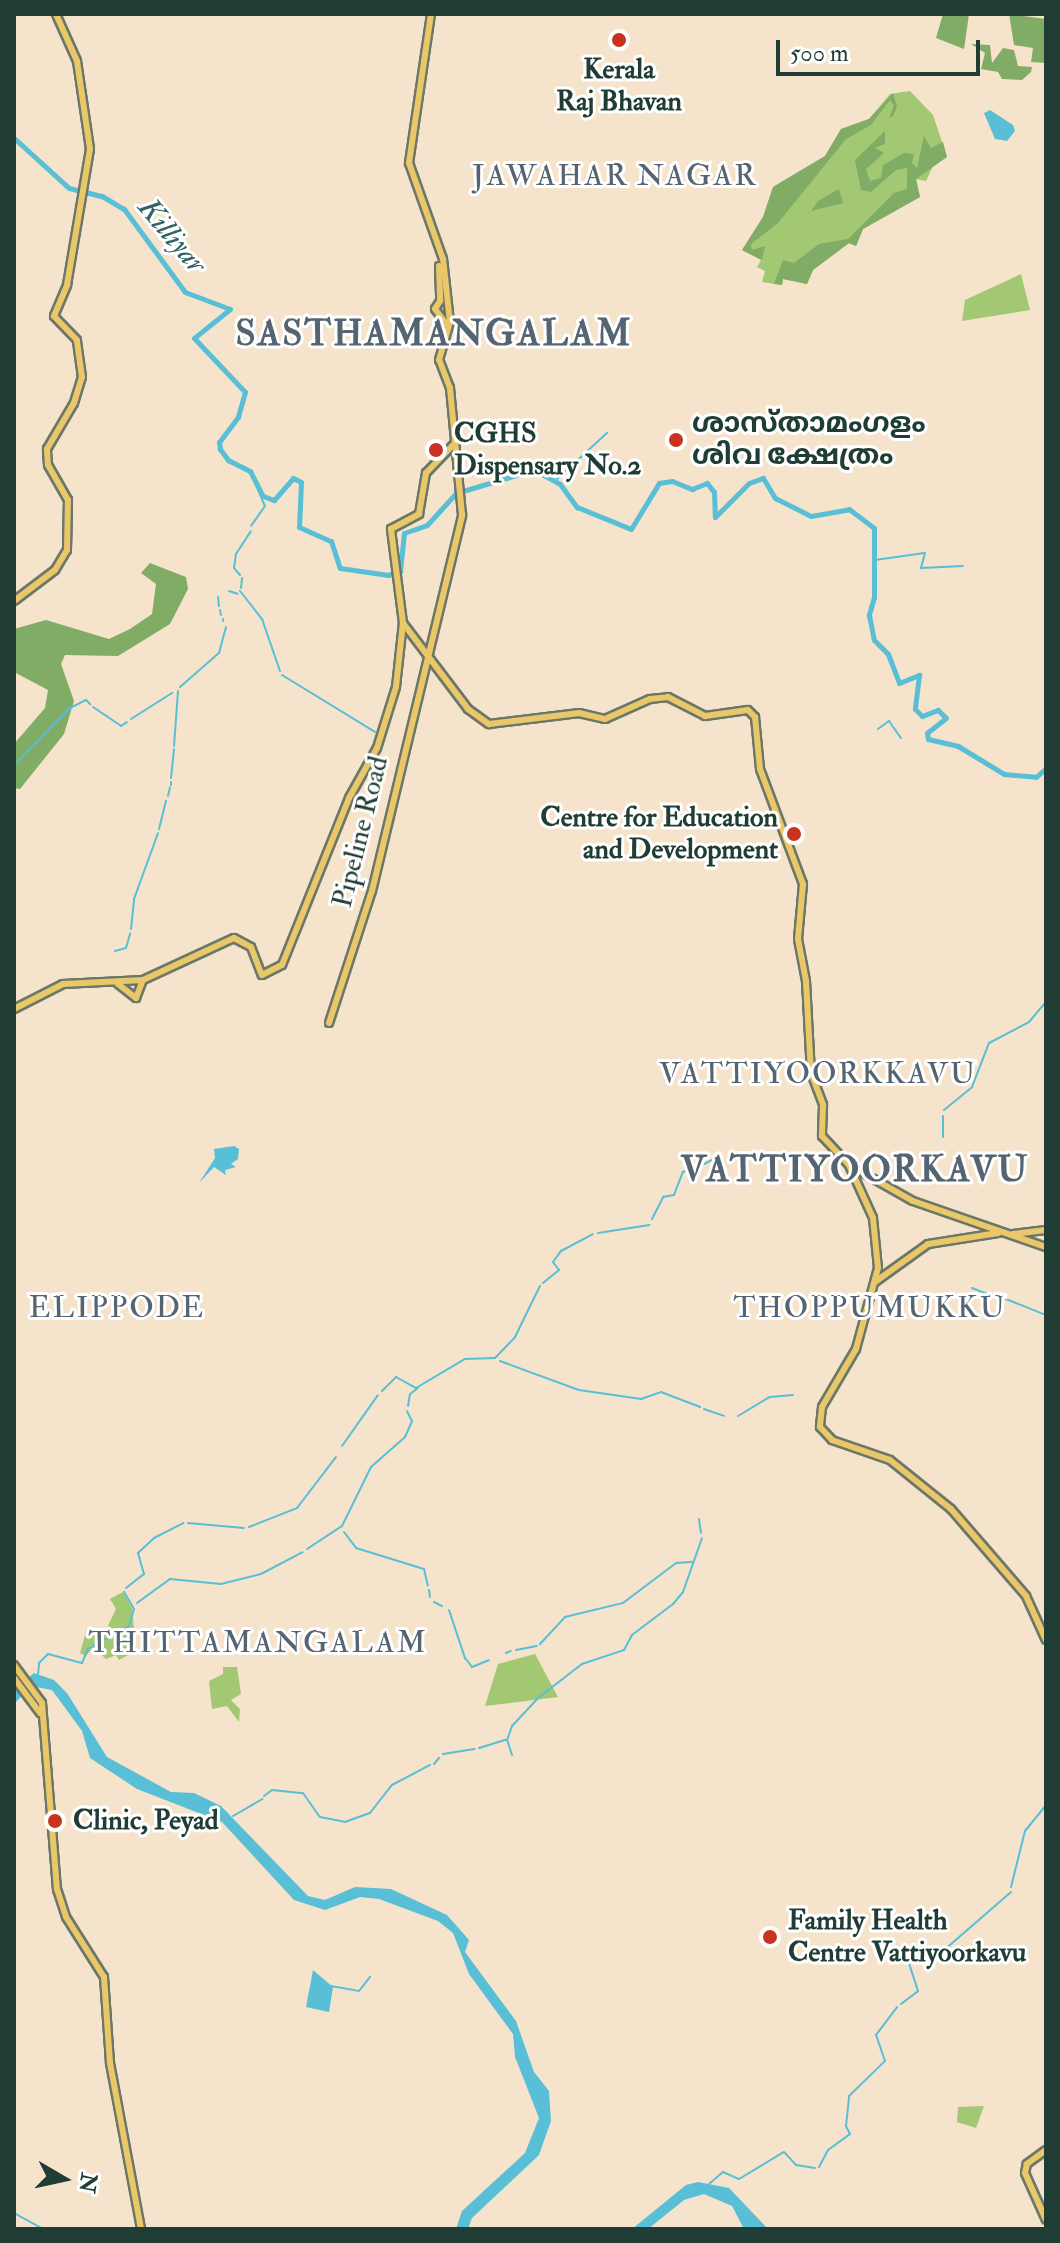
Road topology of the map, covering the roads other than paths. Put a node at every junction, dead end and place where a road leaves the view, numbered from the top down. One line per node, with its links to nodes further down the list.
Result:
1 (56, 14): 6 (main road)
2 (429, 14): 3 (main road)
3 (444, 304): 4 (main road); 4 (main road)
4 (446, 323): 5 (main road)
5 (454, 444): 7 (main road); 8 (main road, Pipeline Road)
6 (14, 601)
7 (403, 623): 8 (main road); 9 (main road)
8 (427, 649): 12 (main road, Pipeline Road); 13 (main road)
9 (143, 980): 10 (main road); 10 (main road)
10 (118, 984): 11 (main road)
11 (14, 1009)
12 (329, 1023)
13 (849, 1165): 15 (main road); 17 (main road)
14 (1046, 1230): 15 (main road)
15 (1013, 1234): 16 (main road); 17 (main road)
16 (1046, 1247)
17 (875, 1282): 18 (main road)
18 (1046, 1640)
19 (14, 1665): 21 (main road)
20 (15, 1679): 21 (main road)
21 (41, 1716): 24 (main road)
22 (1046, 2150): 23 (main road)
23 (1046, 2220)
24 (141, 2229)

